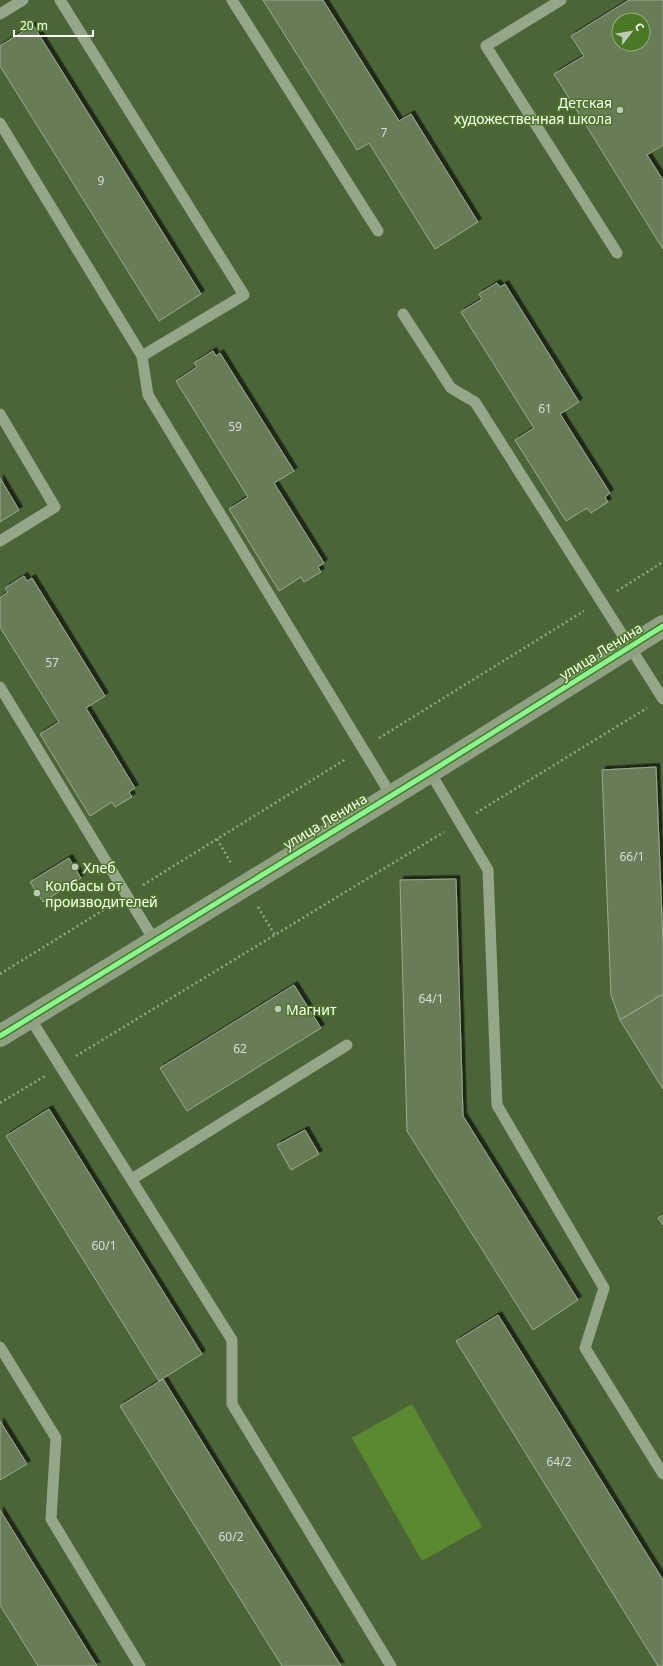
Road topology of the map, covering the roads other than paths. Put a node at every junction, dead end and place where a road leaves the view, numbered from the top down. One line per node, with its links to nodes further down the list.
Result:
1 (23, 0): 5 (lane)
2 (60, 0): 10 (lane)
3 (232, 0): 7 (lane)
4 (561, 0): 8 (lane)
5 (0, 14)
6 (0, 123): 10 (lane)
7 (378, 230)
8 (617, 253)
9 (403, 314): 14 (lane)
10 (142, 356): 18 (lane)
11 (0, 414): 12 (lane)
12 (0, 541)
13 (663, 626): 14 (street, улица Ленина)
14 (631, 646): 16 (lane); 17 (street, улица Ленина)
15 (0, 686): 19 (lane)
16 (663, 699)
17 (430, 772): 18 (street, улица Ленина); 25 (lane)
18 (391, 795): 19 (street, улица Ленина)
19 (154, 940): 20 (street, улица Ленина)
20 (30, 1018): 21 (street, улица Ленина); 23 (lane)
21 (0, 1036)
22 (347, 1045): 23 (lane)
23 (132, 1179): 27 (lane)
24 (0, 1347): 26 (lane)
25 (663, 1474)
26 (140, 1666)
27 (391, 1666)

